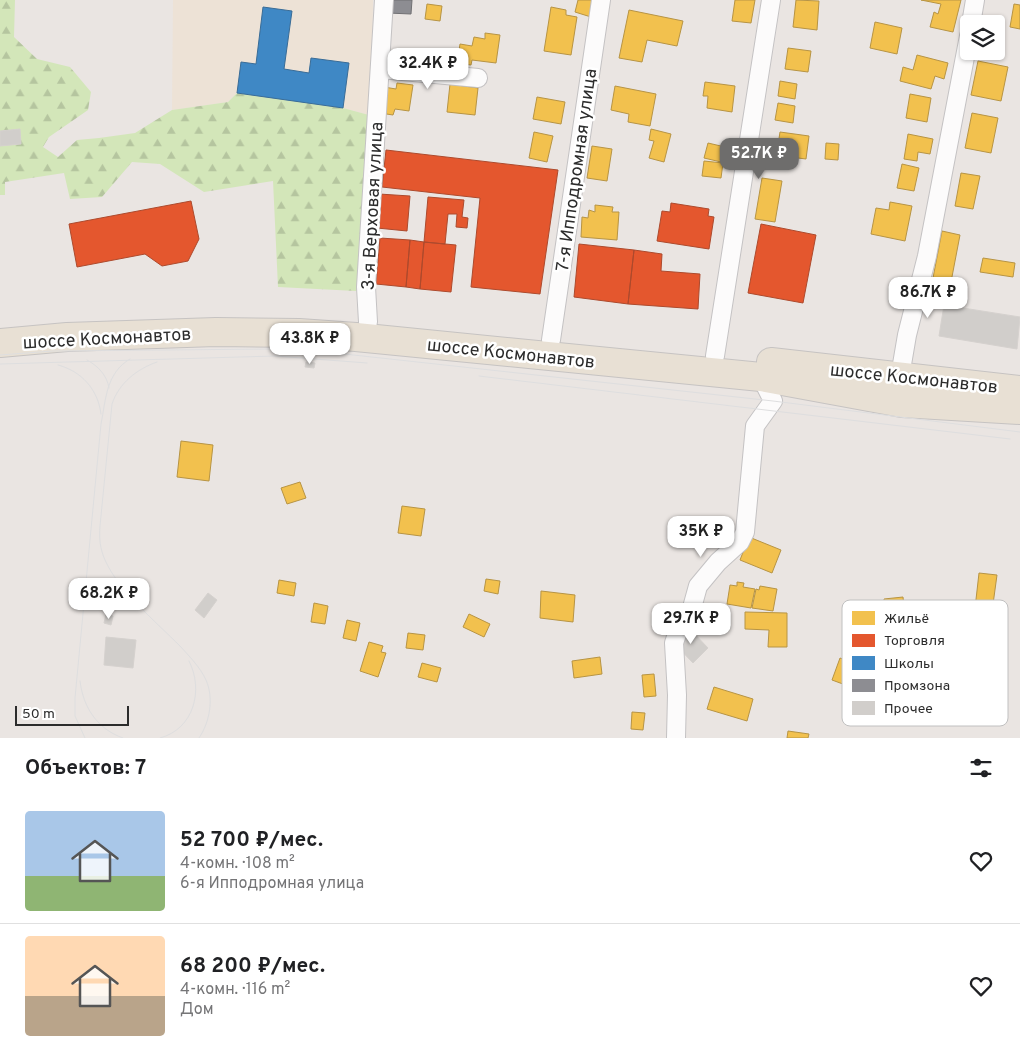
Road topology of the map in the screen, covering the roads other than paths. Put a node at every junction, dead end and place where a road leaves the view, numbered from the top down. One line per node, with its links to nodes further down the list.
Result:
1 (384, 0): 7 (street, 3-я Верховая улица)
2 (601, 0): 11 (street, 7-я Ипподромная улица)
3 (771, 0): 13 (street)
4 (975, 0): 5 (street)
5 (972, 15)
6 (964, 60): 14 (street)
7 (381, 69): 8 (street); 9 (street, 3-я Верховая улица)
8 (478, 78)
9 (368, 322): 10 (main road, шоссе Космонавтов); 11 (main road, шоссе Космонавтов)
10 (0, 327)
11 (551, 340): 13 (main road, шоссе Космонавтов)
12 (0, 343): 15 (main road, шоссе Космонавтов)
13 (715, 356): 14 (main road, шоссе Космонавтов)
14 (900, 376): 16 (main road, шоссе Космонавтов)
15 (760, 377): 17 (main road, шоссе Космонавтов); 18 (street)
16 (1020, 390)
17 (1020, 410)
18 (676, 738)

